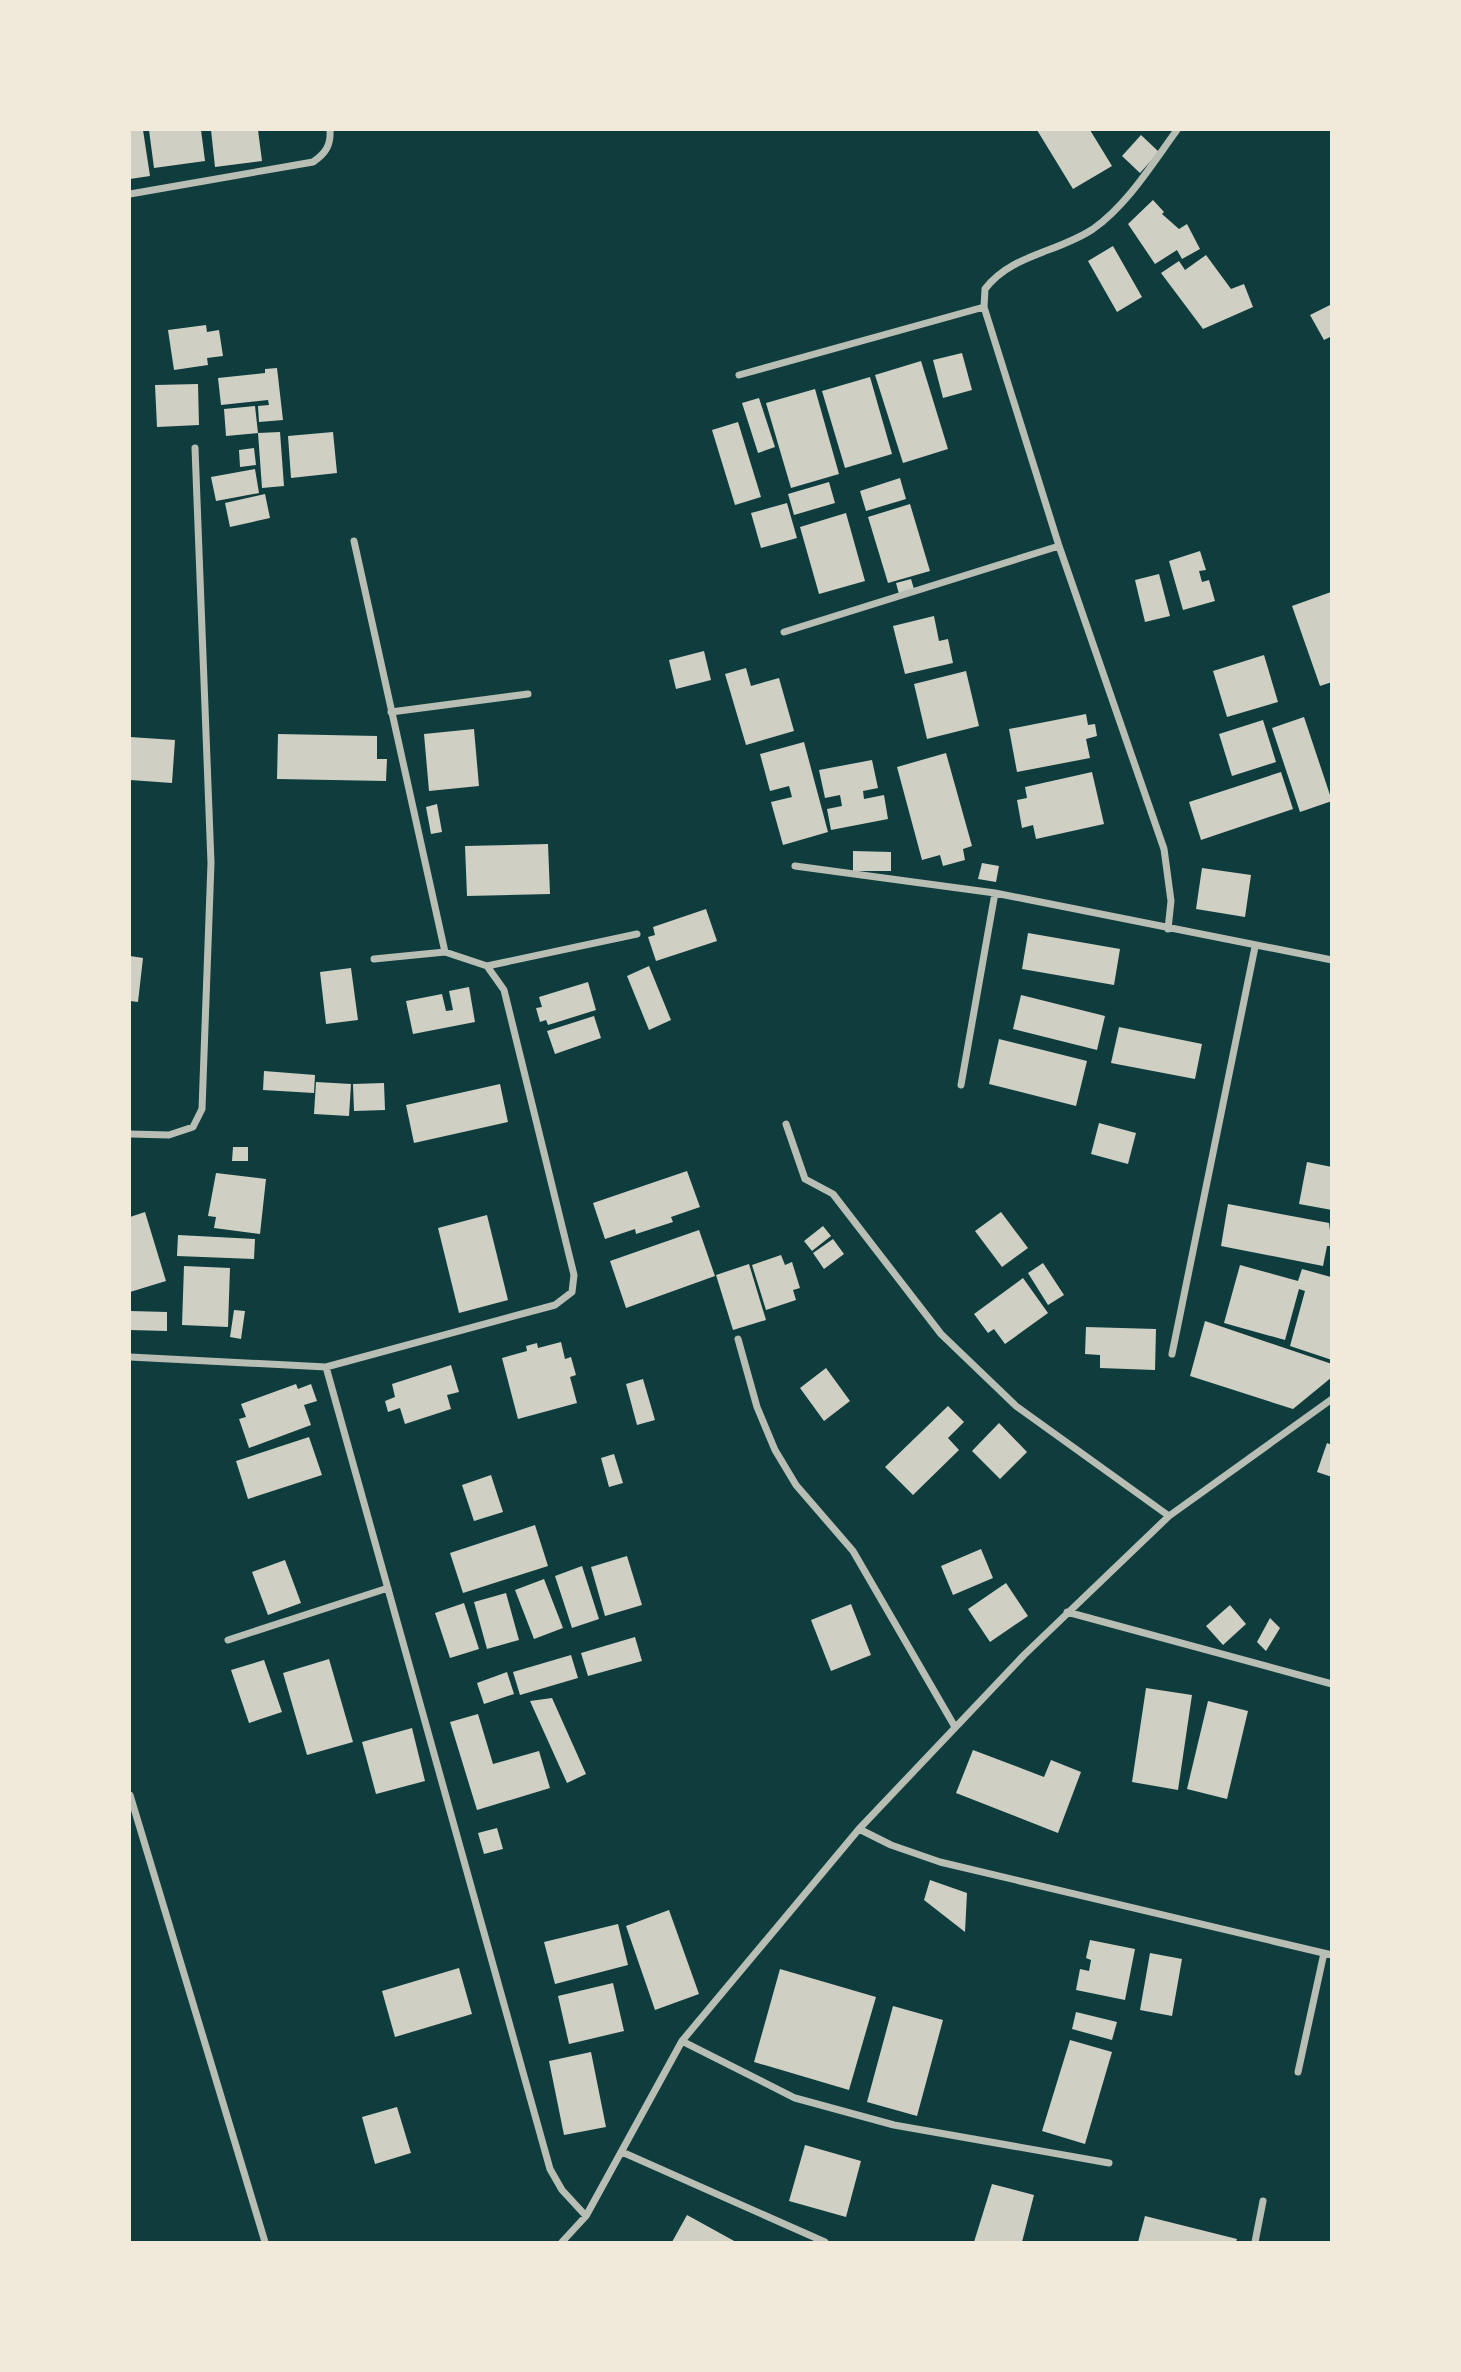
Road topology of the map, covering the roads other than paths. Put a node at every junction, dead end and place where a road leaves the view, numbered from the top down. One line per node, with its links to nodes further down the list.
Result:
1 (330, 130): 3 (street)
2 (1177, 130): 4 (street)
3 (130, 194)
4 (985, 307): 5 (street); 8 (street)
5 (739, 374)
6 (195, 448): 23 (street)
7 (354, 541): 11 (street)
8 (1059, 546): 9 (street); 14 (street)
9 (784, 632)
10 (528, 694): 11 (street)
11 (391, 712): 17 (street)
12 (795, 866): 13 (street)
13 (995, 893): 14 (street); 21 (street)
14 (1168, 929): 16 (street)
15 (637, 934): 20 (street)
16 (1255, 947): 19 (street); 25 (street)
17 (445, 952): 18 (street); 20 (street)
18 (374, 959)
19 (1332, 960)
20 (487, 966): 27 (street)
21 (961, 1085)
22 (786, 1124): 29 (street)
23 (130, 1134)
24 (738, 1339): 34 (street)
25 (1172, 1354)
26 (130, 1357): 27 (street)
27 (326, 1367): 30 (street)
28 (1331, 1400): 29 (street)
29 (1168, 1516): 31 (street)
30 (388, 1588): 32 (street); 43 (street)
31 (1067, 1612): 33 (street); 34 (street)
32 (228, 1640)
33 (1332, 1684)
34 (954, 1727): 36 (street)
35 (130, 1795): 44 (street)
36 (859, 1829): 37 (street); 38 (street)
37 (1328, 1954): 39 (street)
38 (682, 2040): 40 (street); 41 (street)
39 (1298, 2072)
40 (622, 2152): 43 (street); 46 (street)
41 (1109, 2162)
42 (1263, 2201): 47 (street)
43 (586, 2216): 45 (street)
44 (265, 2242)
45 (562, 2242)
46 (825, 2242)
47 (1255, 2242)

